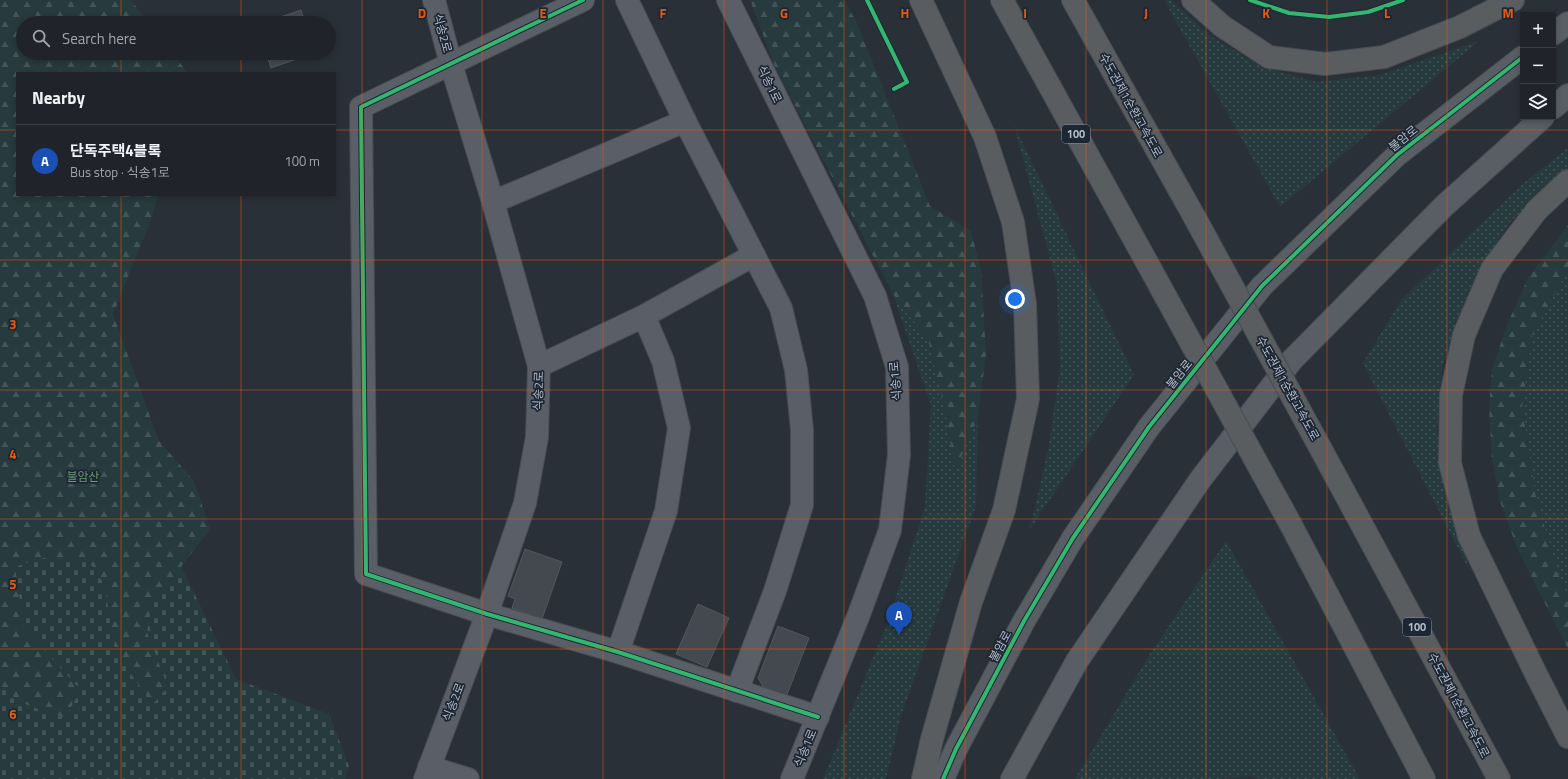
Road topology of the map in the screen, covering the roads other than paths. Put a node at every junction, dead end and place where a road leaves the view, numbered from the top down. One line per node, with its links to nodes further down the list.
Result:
1 (434, 0): 13 (street, 식송2로)
2 (583, 0): 13 (street)
3 (626, 0): 17 (street)
4 (728, 0): 26 (street, 식송1로)
5 (921, 0): 31 (highway)
6 (1002, 0): 34 (highway, 100, bridge)
7 (1073, 0): 35 (highway, 수도권제1순환고속도로 / 100, bridge)
8 (1193, 0): 9 (highway)
9 (1513, 0)
10 (1568, 23): 11 (street)
11 (1556, 32)
12 (1520, 59): 32 (street, 불암로)
13 (451, 64): 19 (street, 식송2로); 23 (street)
14 (1568, 95): 15 (street)
15 (1556, 105)
16 (1540, 120): 33 (street)
17 (685, 121): 19 (street); 20 (street)
18 (1568, 181): 27 (highway)
19 (493, 202): 22 (street, 식송2로)
20 (754, 255): 21 (street); 25 (street)
21 (644, 316): 22 (street); 24 (street)
22 (539, 366): 23 (street, 식송2로)
23 (487, 614): 24 (street); 28 (street, 식송2로)
24 (618, 652): 25 (street)
25 (737, 691): 26 (street)
26 (818, 717): 30 (street, 식송1로)
27 (1568, 737)
28 (427, 773): 29 (street)
29 (468, 779)
30 (792, 779)
31 (922, 779)
32 (943, 779)
33 (1012, 779)
34 (1424, 779)
35 (1499, 779)

